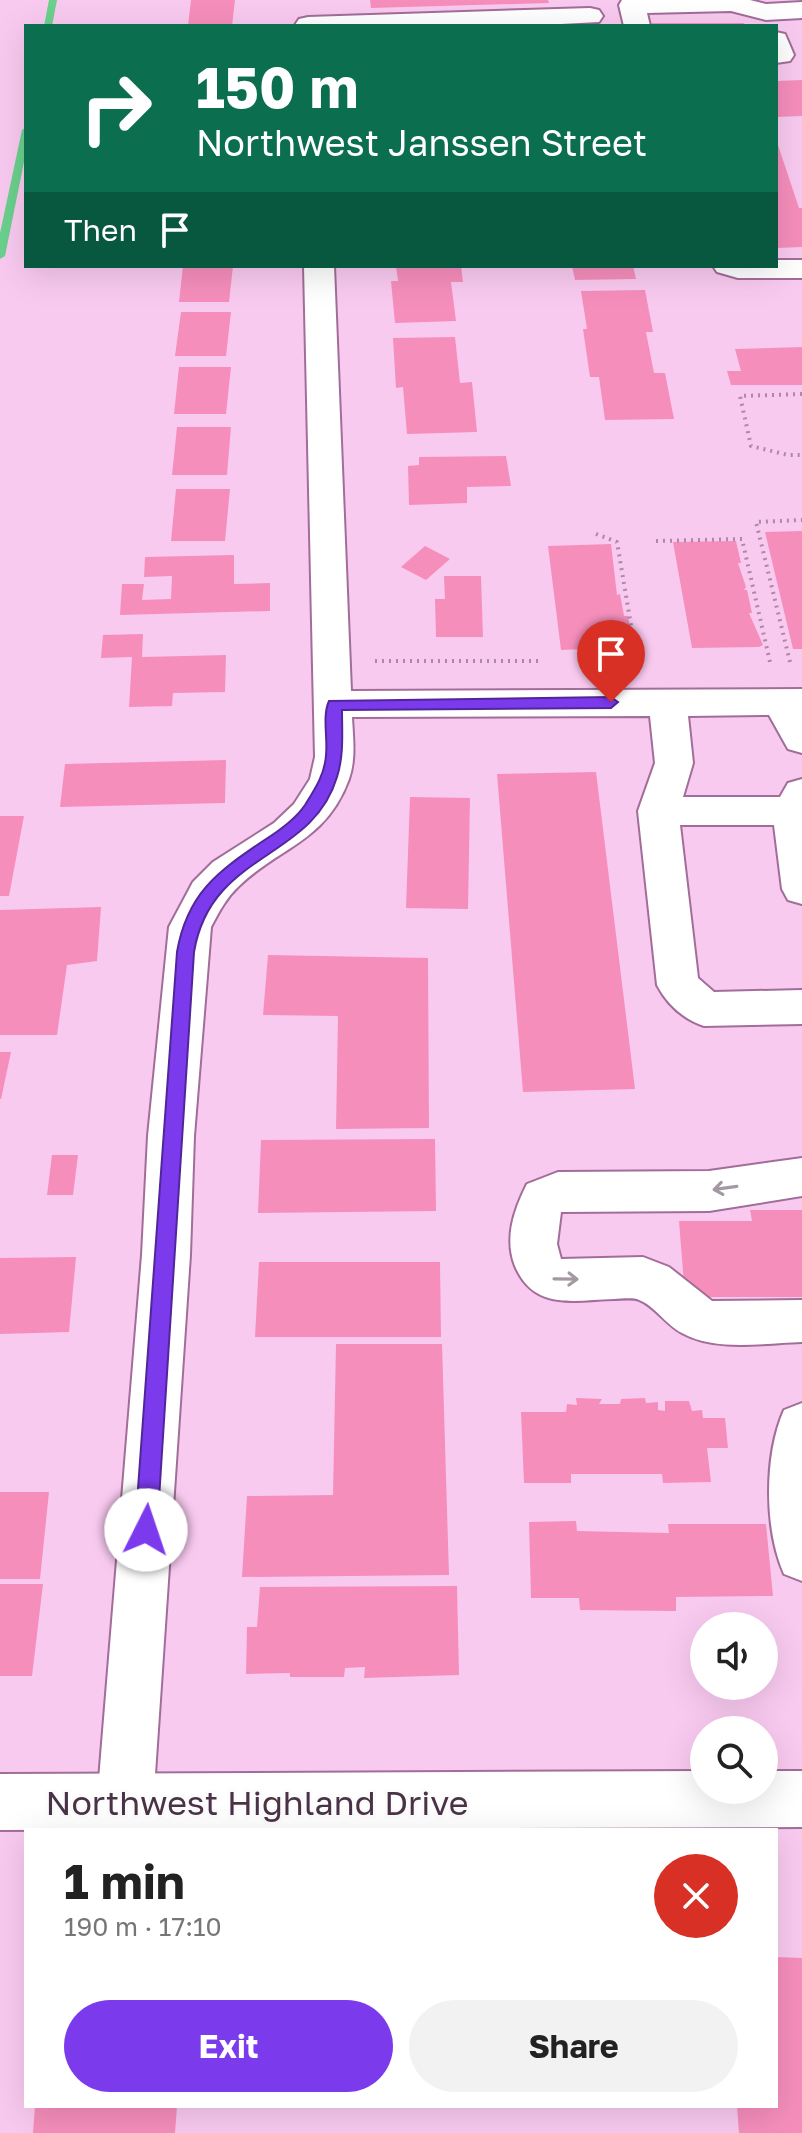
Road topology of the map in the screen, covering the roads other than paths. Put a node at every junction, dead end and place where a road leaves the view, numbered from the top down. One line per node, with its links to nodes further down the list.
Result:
1 (802, 10): 4 (street)
2 (590, 16): 3 (street)
3 (308, 17)
4 (769, 19): 5 (street)
5 (637, 24)
6 (319, 268): 11 (street)
7 (735, 268): 8 (street)
8 (802, 269)
9 (668, 702): 10 (street); 11 (street); 14 (street)
10 (791, 702): 12 (street)
11 (334, 704): 23 (street)
12 (802, 739)
13 (797, 802): 14 (street); 15 (street)
14 (658, 811): 16 (street)
15 (802, 889)
16 (802, 1007)
17 (802, 1177): 18 (street, one-way to 18)
18 (802, 1321)
19 (802, 1426): 20 (street)
20 (802, 1556)
21 (802, 1799): 23 (street, Northwest Highland Drive)
22 (0, 1802): 23 (street, Northwest Highland Drive)
23 (125, 1804)

